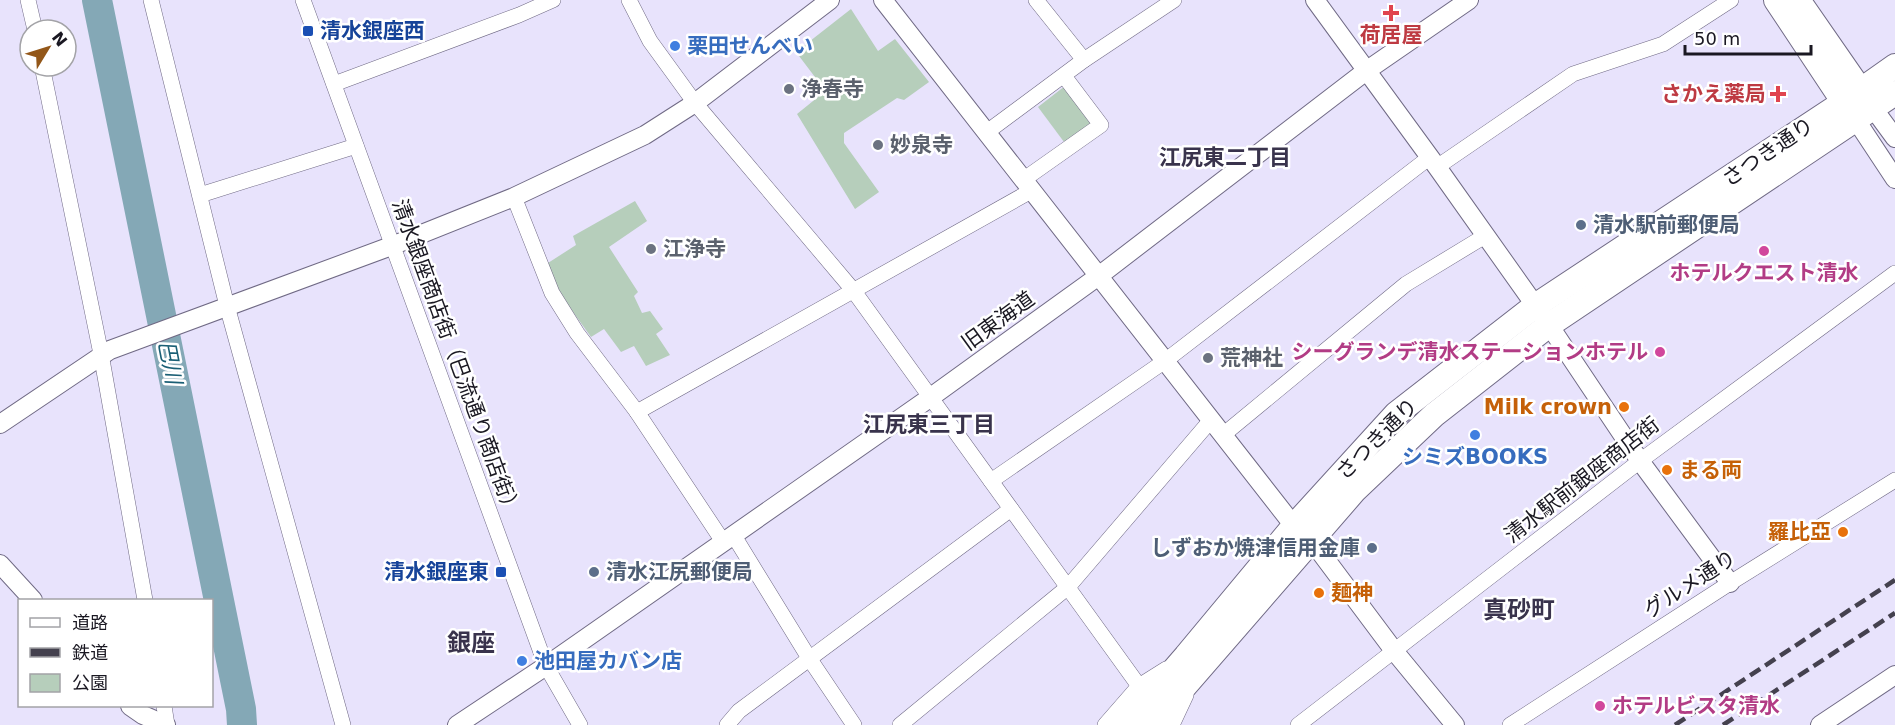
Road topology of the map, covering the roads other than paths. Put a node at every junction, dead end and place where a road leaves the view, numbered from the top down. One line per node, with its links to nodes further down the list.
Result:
1 (28, 0): 15 (street)
2 (151, 0): 31 (street)
3 (303, 0): 21 (street, 清水銀座商店街（巴流通り商店街）)
4 (553, 0): 21 (street)
5 (629, 0): 23 (street)
6 (830, 0): 23 (street)
7 (883, 0): 25 (street)
8 (1036, 0): 16 (street)
9 (1174, 0): 16 (street)
10 (1315, 0): 18 (street)
11 (1469, 0): 18 (street, 旧東海道)
12 (1731, 0): 28 (street)
13 (1776, 0): 24 (highway)
14 (1798, 0): 24 (highway)
15 (32, 18)
16 (1084, 60): 19 (street)
17 (1895, 66): 24 (highway)
18 (1366, 71): 28 (street); 36 (street, 旧東海道)
19 (1064, 76): 25 (street); 30 (street)
20 (45, 78): 40 (street)
21 (334, 84): 27 (street, 清水銀座商店街（巴流通り商店街）)
22 (1895, 93): 24 (highway)
23 (696, 103): 32 (street); 37 (street)
24 (1858, 105): 26 (street); 29 (street); 39 (highway, さつき通り)
25 (987, 132): 30 (street)
26 (1895, 138)
27 (356, 146): 31 (street); 34 (street, 清水銀座商店街（巴流通り商店街）)
28 (1433, 162): 33 (street); 41 (street)
29 (1895, 179)
30 (1027, 185): 36 (street); 37 (street)
31 (200, 195): 38 (street)
32 (514, 196): 34 (street); 43 (street)
33 (1485, 236): 39 (street); 46 (street)
34 (394, 245): 38 (street); 61 (street, 清水銀座商店街（巴流通り商店街）)
35 (1895, 273): 47 (street, 清水駅前銀座商店街)
36 (1100, 275): 41 (street); 42 (street, 旧東海道)
37 (854, 290): 42 (street); 43 (street)
38 (221, 308): 40 (street); 67 (street)
39 (1542, 316): 47 (street); 51 (highway, さつき通り)
40 (106, 352): 45 (street); 57 (street)
41 (1165, 361): 44 (street); 49 (street)
42 (931, 397): 49 (street); 52 (street, 旧東海道)
43 (637, 412): 52 (street)
44 (1211, 420): 46 (street); 55 (street)
45 (0, 424)
46 (1223, 435): 51 (street)
47 (1640, 461): 54 (street); 58 (street, 清水駅前銀座商店街)
48 (1895, 480): 54 (street, グルメ通り)
49 (991, 482): 50 (street)
50 (1011, 510): 55 (street); 59 (street)
51 (1303, 534): 58 (street); 60 (highway, さつき通り)
52 (729, 539): 59 (street); 61 (street, 旧東海道)
53 (0, 564): 56 (street)
54 (1730, 583): 77 (street, グルメ通り)
55 (1068, 587): 65 (street); 72 (street)
56 (32, 599)
57 (145, 599)
58 (1395, 652): 75 (street, 清水駅前銀座商店街); 76 (street)
59 (809, 658): 70 (street); 71 (street)
60 (1191, 664): 65 (highway, さつき通り); 65 (street)
61 (546, 666): 68 (street, 旧東海道); 69 (street, 清水銀座商店街（巴流通り商店街）)
62 (1895, 675): 78 (street)
63 (133, 707): 66 (street)
64 (164, 707): 66 (street)
65 (1153, 711): 73 (street); 74 (highway, さつき通り)
66 (167, 725)
67 (343, 725)
68 (457, 725)
69 (580, 725)
70 (727, 725)
71 (854, 725)
72 (900, 725)
73 (1105, 725)
74 (1126, 725)
75 (1298, 725)
76 (1455, 725)
77 (1510, 725)
78 (1820, 725)

